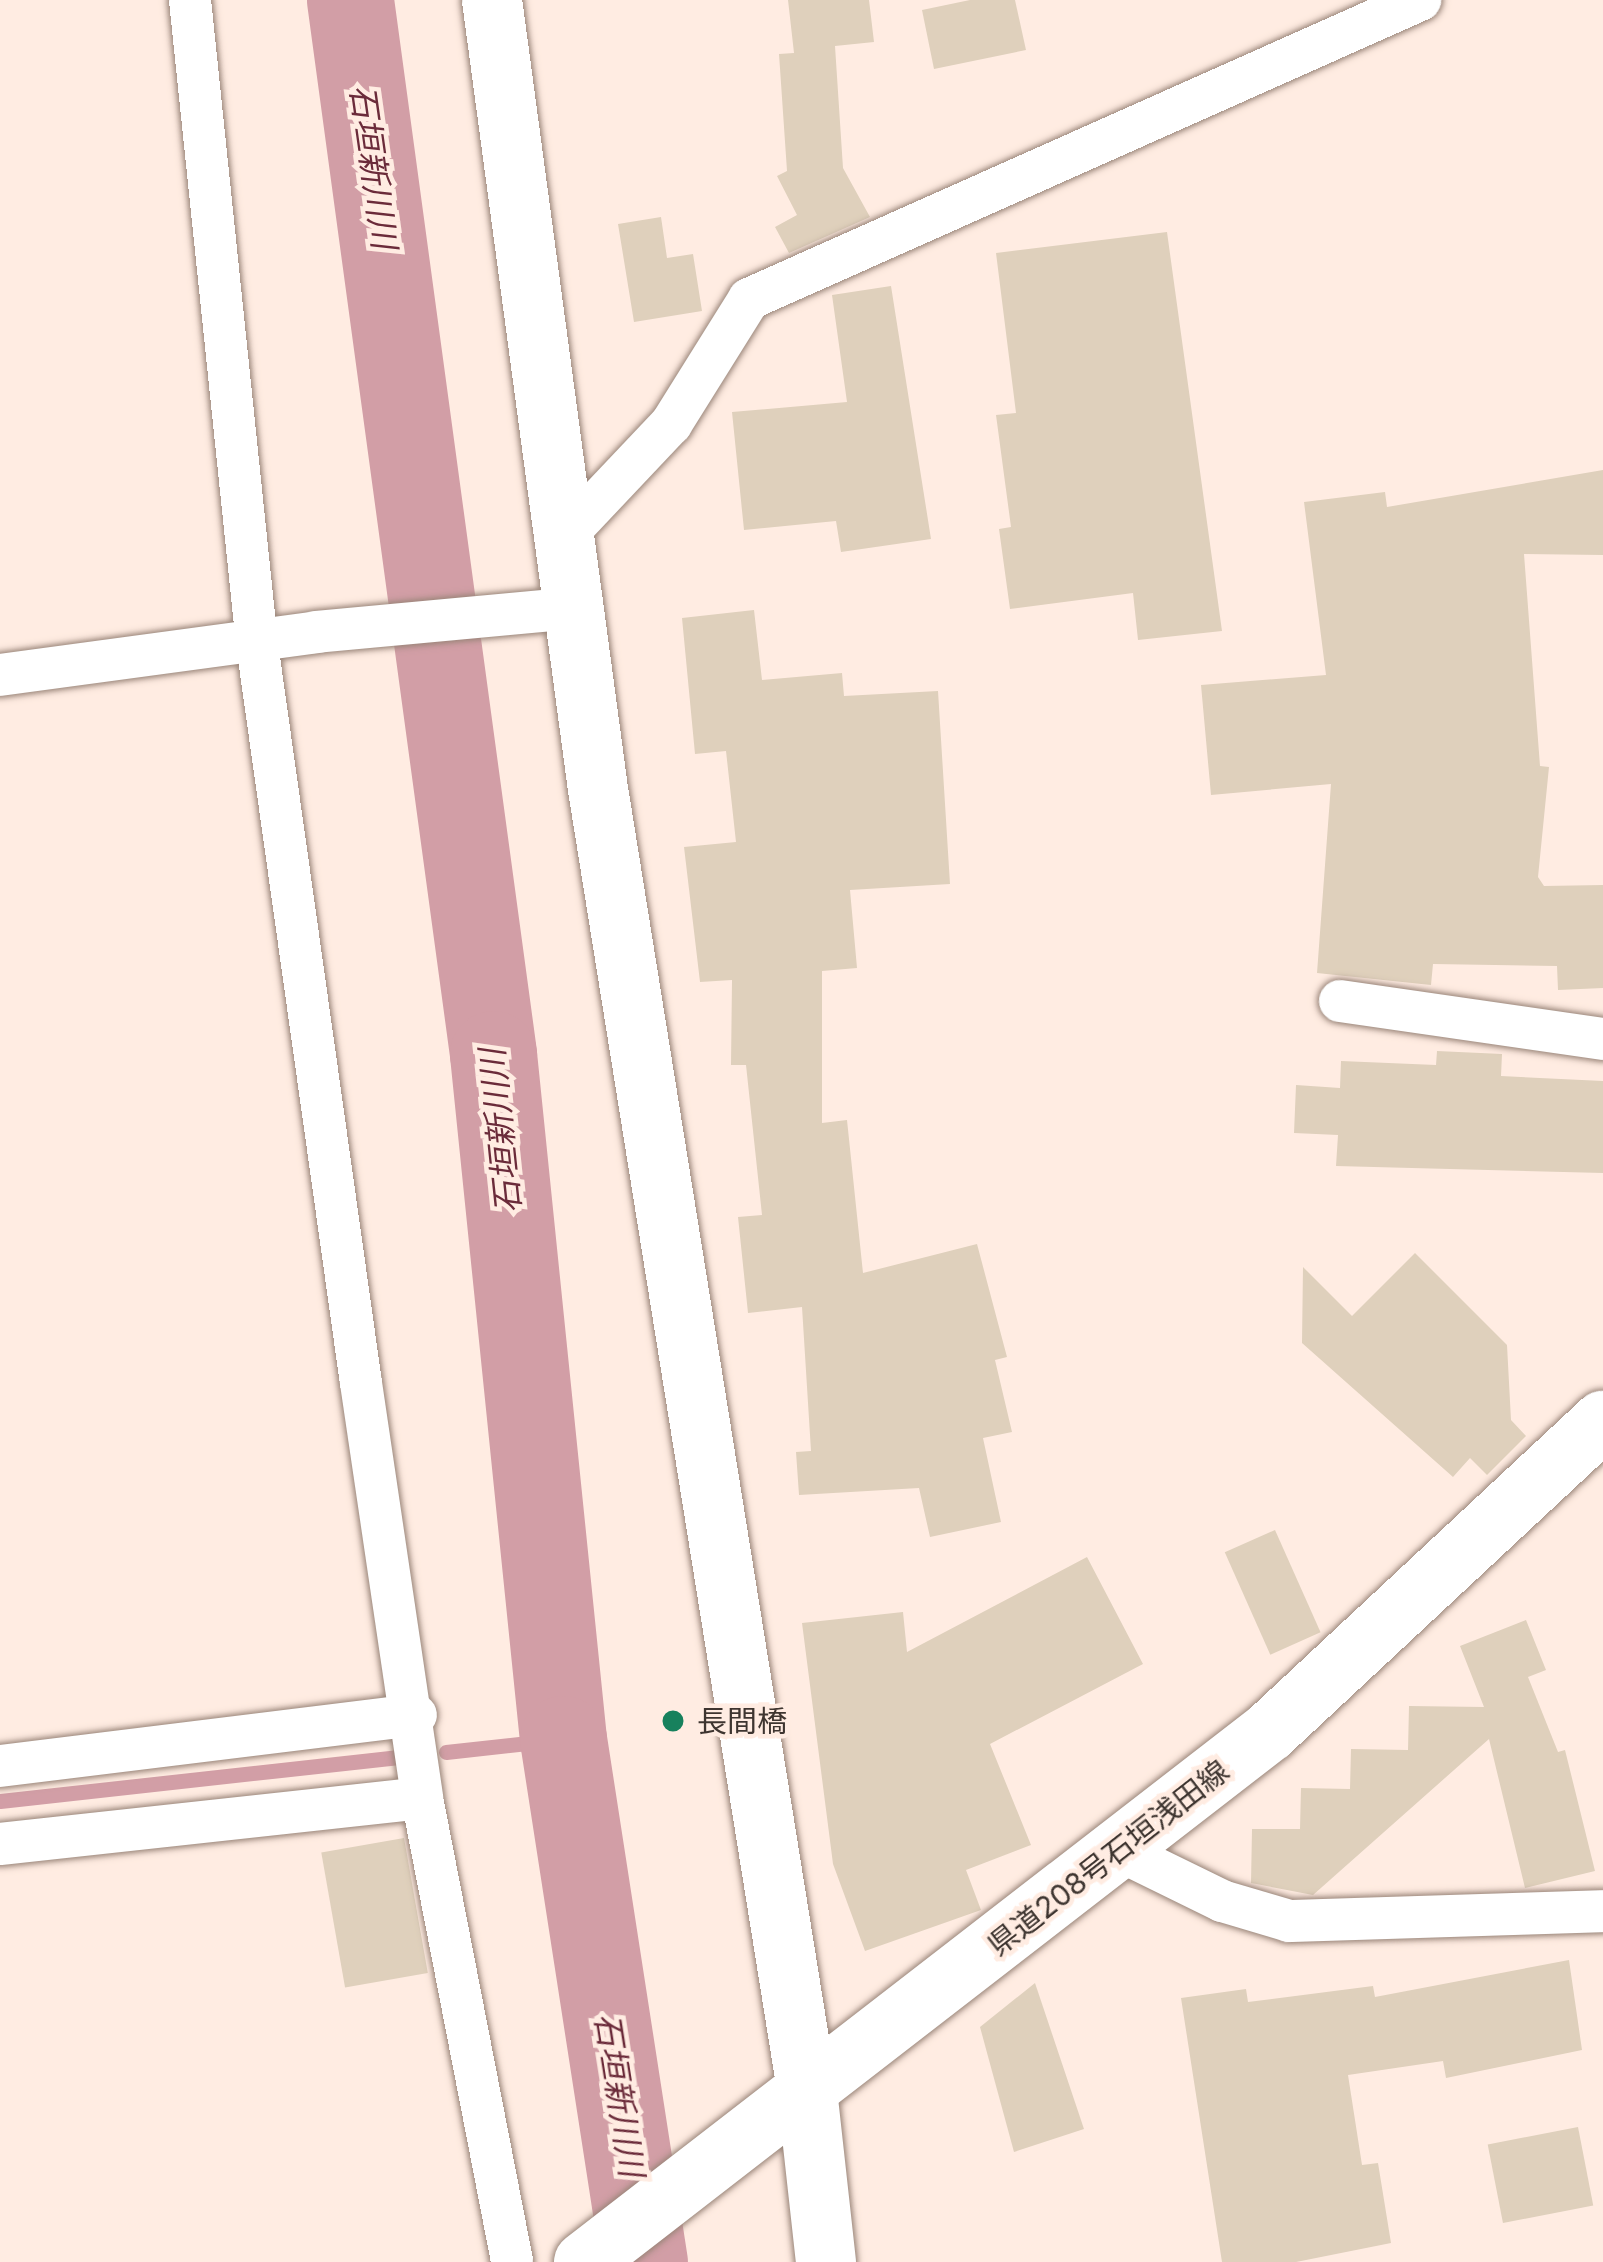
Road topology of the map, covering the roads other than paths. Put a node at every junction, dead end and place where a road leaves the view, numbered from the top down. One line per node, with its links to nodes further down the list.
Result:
1 (190, 0): 6 (street)
2 (492, 0): 4 (street)
3 (1420, 0): 4 (street)
4 (564, 537): 5 (street)
5 (574, 608): 6 (street); 17 (street)
6 (257, 644): 7 (street); 11 (street)
7 (0, 675)
8 (1340, 1001): 9 (street)
9 (1603, 1039)
10 (1603, 1421): 15 (street, 県道208号石垣浅田線)
11 (416, 1715): 12 (street); 13 (street)
12 (0, 1766)
13 (422, 1798): 14 (street); 19 (street)
14 (0, 1844)
15 (1120, 1851): 16 (street); 17 (street, 県道208号石垣浅田線)
16 (1603, 1911)
17 (807, 2090): 18 (street, 県道208号石垣浅田線); 20 (street)
18 (588, 2259)
19 (512, 2262)
20 (826, 2262)

